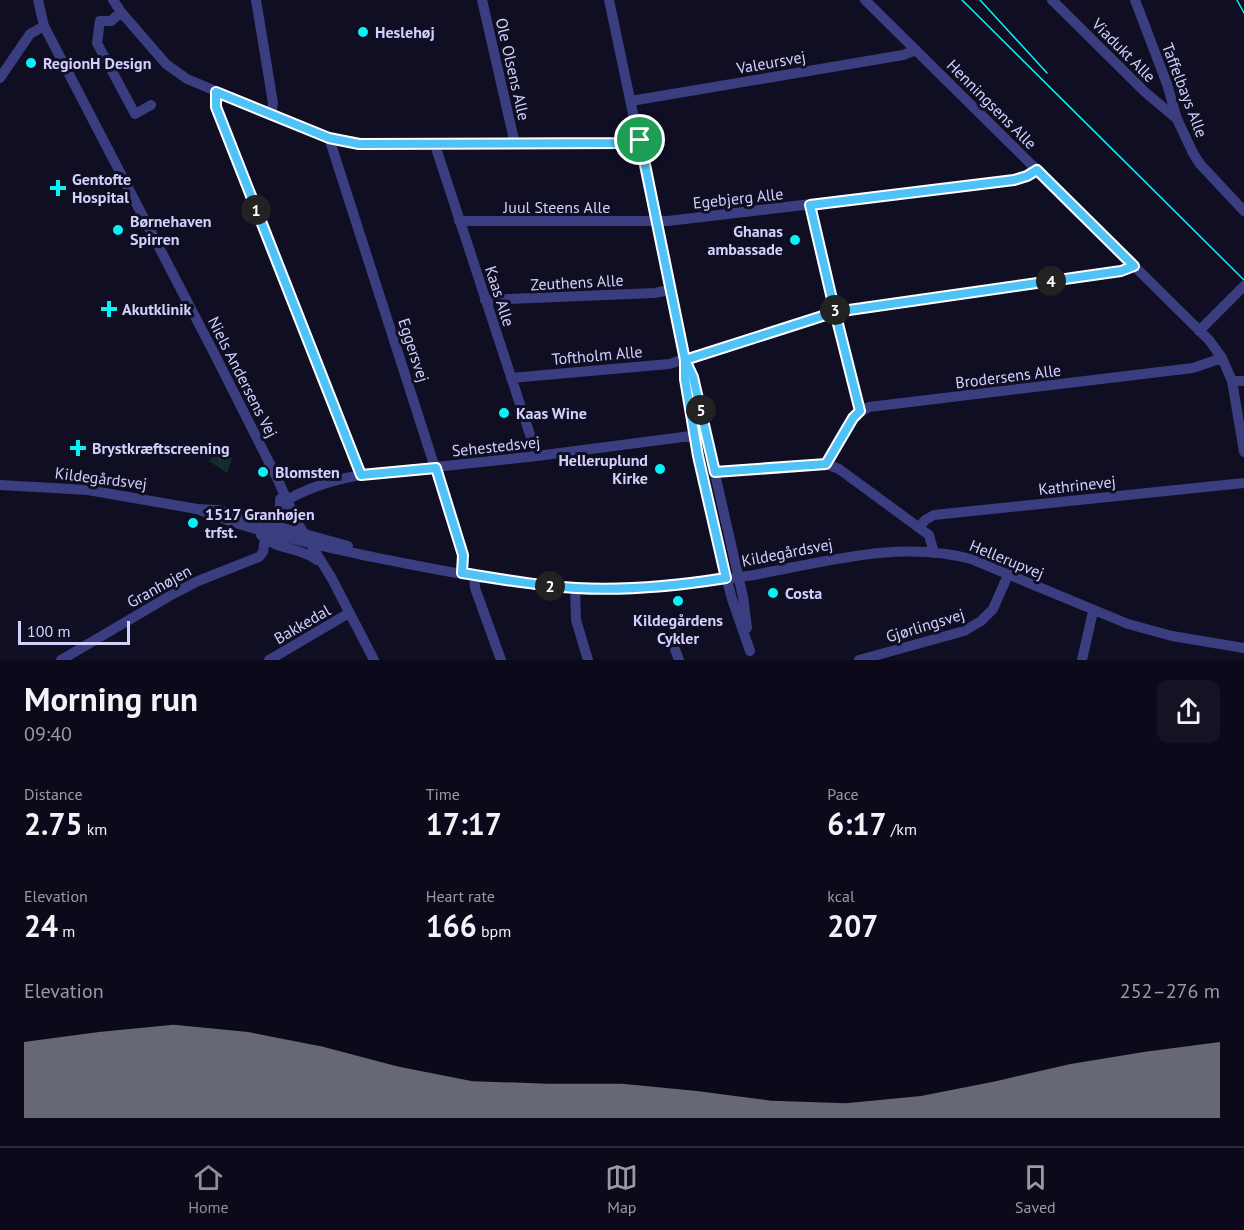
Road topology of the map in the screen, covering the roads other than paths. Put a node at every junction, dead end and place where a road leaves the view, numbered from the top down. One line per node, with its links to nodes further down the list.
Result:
1 (38, 0): 10 (street, Niels Andersens Vej)
2 (113, 0): 9 (street)
3 (256, 0): 18 (street)
4 (482, 0): 22 (street, Ole Olsens Alle)
5 (609, 0): 16 (street)
6 (865, 0): 11 (street, Henningsens Alle)
7 (1052, 0): 15 (street, Viadukt Alle)
8 (1135, 0): 13 (street, Taffelbays Alle)
9 (121, 12): 14 (street); 17 (street)
10 (44, 26): 12 (street); 51 (street, Niels Andersens Vej)
11 (916, 50): 16 (street, Valeursvej); 24 (street, Henningsens Alle)
12 (0, 78)
13 (1167, 84): 15 (street, Viadukt Alle); 19 (street, Taffelbays Alle)
14 (216, 92): 18 (street); 48 (street)
15 (1149, 95): 19 (street, Viadukt Alle)
16 (632, 101): 21 (street)
17 (151, 105)
18 (271, 115): 20 (street)
19 (1177, 119): 26 (street, Taffelbays Alle)
20 (329, 138): 23 (street); 46 (street, Eggersvej)
21 (640, 140): 22 (street); 28 (street)
22 (515, 144): 23 (street)
23 (435, 145): 27 (street, Kaas Alle)
24 (1037, 170): 25 (street, Egebjerg Alle); 29 (street, Henningsens Alle)
25 (810, 205): 28 (street, Egebjerg Alle); 33 (street)
26 (1244, 211)
27 (459, 221): 28 (street, Juul Steens Alle); 32 (street, Kaas Alle)
28 (655, 221): 31 (street)
29 (1134, 266): 33 (street, Toftholm Alle); 34 (street, Henningsens Alle)
30 (1244, 286): 34 (street)
31 (669, 290): 32 (street, Zeuthens Alle); 36 (street)
32 (485, 300): 37 (street, Kaas Alle)
33 (835, 312): 36 (street, Toftholm Alle); 40 (street)
34 (1199, 331): 35 (street, Henningsens Alle)
35 (1222, 358): 38 (street, Henningsens Alle); 40 (street, Brodersens Alle)
36 (685, 360): 37 (street, Toftholm Alle); 41 (street); 42 (street)
37 (511, 378): 44 (street, Kaas Alle)
38 (1232, 381): 39 (street); 43 (street, Henningsens Alle)
39 (1244, 381)
40 (860, 411): 45 (street)
41 (706, 434): 42 (street, Sehestedsvej); 47 (street)
42 (694, 436): 44 (street, Sehestedsvej); 64 (street)
43 (1244, 452)
44 (537, 456): 46 (street, Sehestedsvej)
45 (826, 464): 47 (street); 54 (street)
46 (436, 468): 48 (street, Sehestedsvej); 60 (street, Eggersvej)
47 (715, 472): 63 (street)
48 (361, 475): 51 (street, Sehestedsvej)
49 (1244, 483): 54 (street, Kathrinevej)
50 (0, 484): 52 (street, Kildegårdsvej)
51 (286, 500): 53 (street); 57 (street)
52 (197, 509): 53 (street, Kildegårdsvej); 55 (street, Kildegårdsvej)
53 (266, 523): 57 (street, Kildegårdsvej)
54 (919, 528): 58 (street)
55 (254, 529): 56 (street, Kildegårdsvej); 57 (street, Kildegårdsvej)
56 (265, 539): 59 (street, Kildegårdsvej); 72 (street, Granhøjen)
57 (310, 539): 59 (street); 60 (street, Kildegårdsvej); 65 (street)
58 (934, 553): 62 (street, Hellerupvej); 63 (street, Kildegårdsvej)
59 (321, 563): 65 (street)
60 (462, 573): 61 (street, Kildegårdsvej)
61 (474, 575): 66 (street, Kildegårdsvej); 75 (street)
62 (1008, 575): 67 (street, Hellerupvej); 78 (street, Gjørlingsvej)
63 (738, 577): 64 (street, Kildegårdsvej); 71 (street)
64 (726, 578): 66 (street, Kildegårdsvej); 71 (street)
65 (332, 579): 68 (street)
66 (575, 588): 76 (street)
67 (1093, 611): 70 (street, Hellerupvej); 79 (street)
68 (349, 613): 73 (street, Bakkedal); 74 (street)
69 (675, 634): 77 (street)
70 (1244, 648)
71 (751, 655)
72 (61, 660)
73 (269, 660)
74 (374, 660)
75 (501, 660)
76 (588, 660)
77 (679, 660)
78 (859, 660)
79 (1082, 660)

